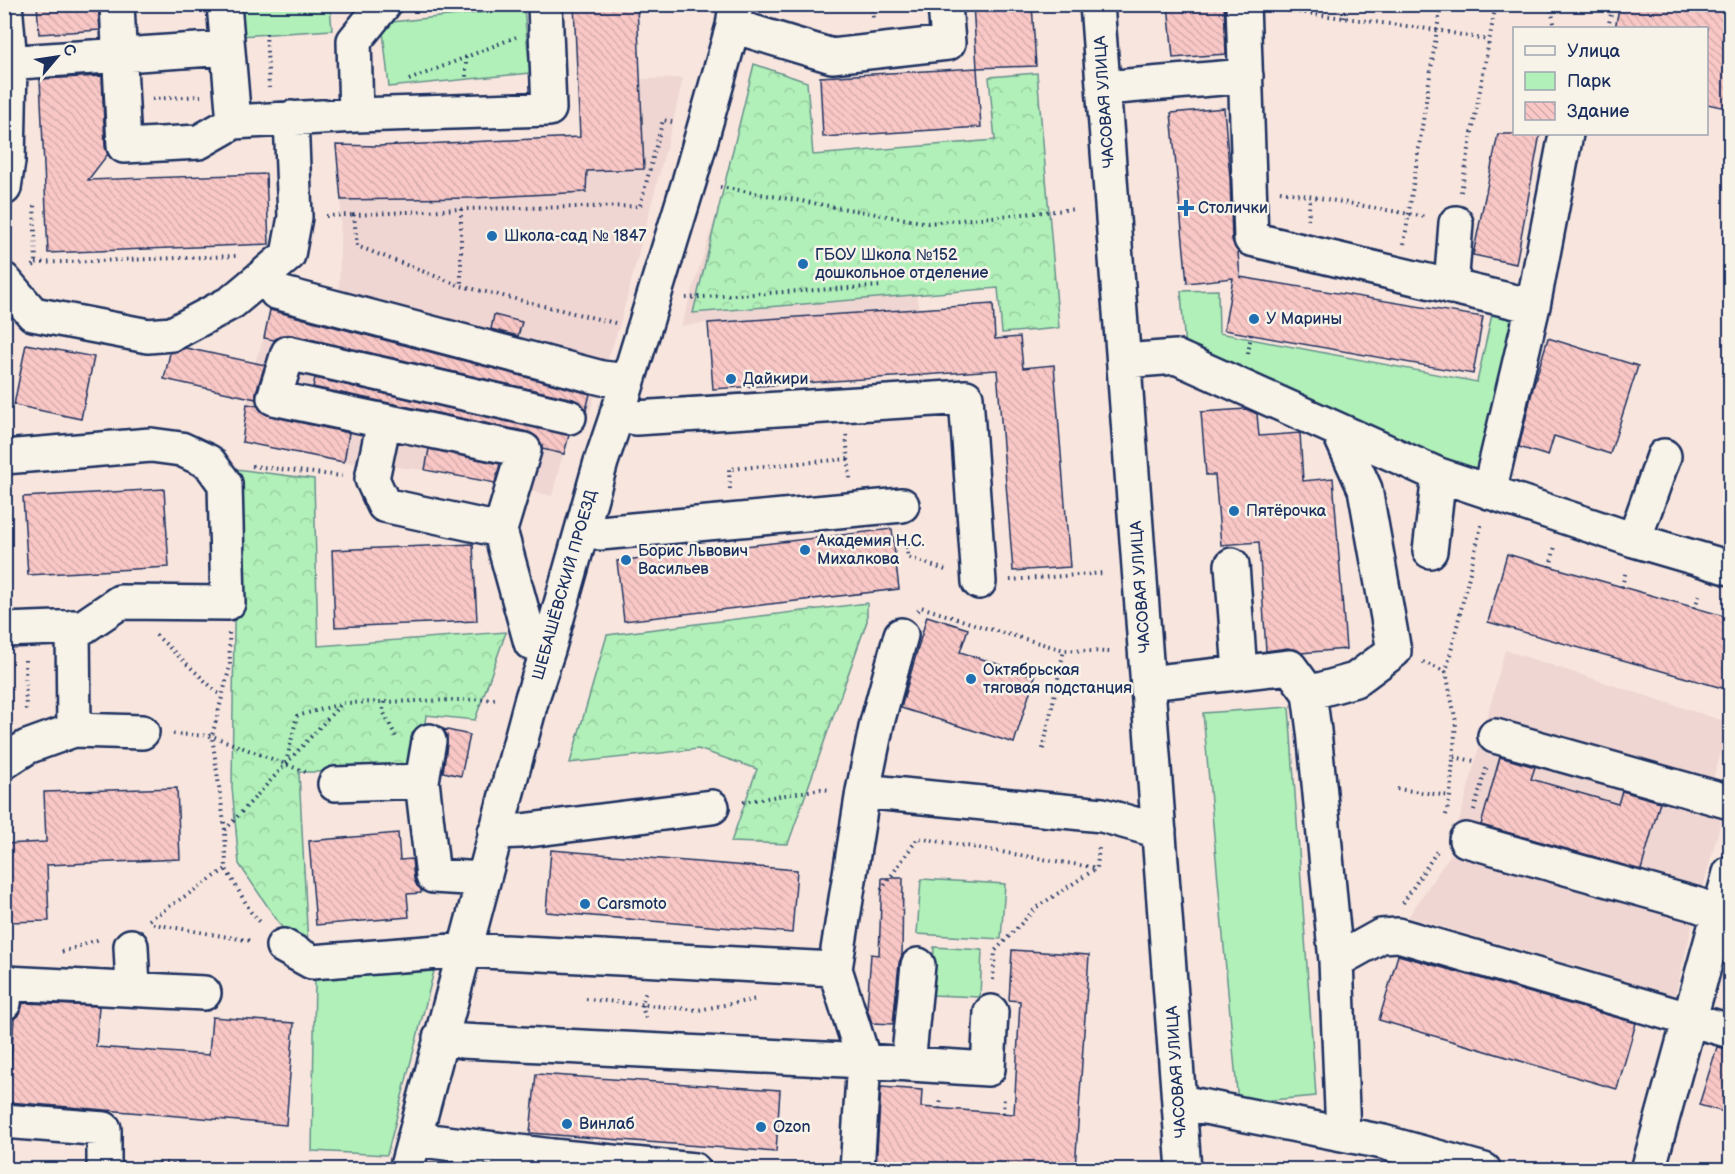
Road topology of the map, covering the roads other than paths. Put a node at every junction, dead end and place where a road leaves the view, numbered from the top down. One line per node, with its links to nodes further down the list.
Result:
1 (5, 4): 12 (street)
2 (117, 4): 11 (street)
3 (224, 4): 10 (street)
4 (384, 4): 16 (street)
5 (945, 4): 8 (street)
6 (1097, 4): 14 (street, ЧАСОВАЯ УЛИЦА)
7 (1255, 6): 13 (street)
8 (735, 15): 26 (street, ШЕБАШЁВСКИЙ ПРОЕЗД)
9 (546, 16): 16 (street)
10 (228, 48): 11 (street); 15 (street)
11 (119, 55): 12 (street); 15 (street)
12 (7, 63): 19 (street)
13 (1245, 76): 14 (street); 22 (street)
14 (1104, 87): 25 (street, ЧАСОВАЯ УЛИЦА)
15 (232, 108): 17 (street)
16 (356, 115): 17 (street)
17 (291, 118): 21 (street)
18 (1566, 135): 24 (street)
19 (6, 170)
20 (1456, 223): 22 (street)
21 (4, 279)
22 (1450, 287): 24 (street)
23 (276, 292): 26 (street)
24 (1533, 306): 34 (street)
25 (1124, 361): 30 (street); 48 (street, ЧАСОВАЯ УЛИЦА)
26 (628, 381): 27 (street, ШЕБАШЁВСКИЙ ПРОЕЗД)
27 (618, 413): 36 (street, ШЕБАШЁВСКИЙ ПРОЕЗД); 42 (street)
28 (568, 417): 29 (street)
29 (384, 421): 37 (street); 37 (street)
30 (1338, 430): 33 (street); 49 (street)
31 (1664, 456): 38 (street)
32 (4, 457): 43 (street)
33 (1439, 475): 34 (street); 39 (street)
34 (1489, 492): 38 (street)
35 (902, 505): 36 (street)
36 (583, 527): 46 (street, ШЕБАШЁВСКИЙ ПРОЕЗД)
37 (500, 530): 46 (street)
38 (1634, 540): 41 (street)
39 (1430, 551)
40 (1232, 565): 47 (street)
41 (1731, 568)
42 (980, 582)
43 (73, 627): 44 (street); 50 (street)
44 (14, 630)
45 (901, 635): 57 (street)
46 (548, 650): 61 (street, ШЕБАШЁВСКИЙ ПРОЕЗД)
47 (1240, 672): 48 (street); 49 (street)
48 (1148, 682): 60 (street, ЧАСОВАЯ УЛИЦА)
49 (1309, 693): 69 (street)
50 (74, 730): 51 (street); 54 (street)
51 (142, 732)
52 (1495, 736): 58 (street)
53 (429, 741): 55 (street)
54 (16, 754)
55 (422, 781): 56 (street); 64 (street)
56 (335, 784)
57 (863, 791): 60 (street); 71 (street)
58 (1731, 802)
59 (712, 807): 61 (street)
60 (1159, 831): 81 (street, ЧАСОВАЯ УЛИЦА)
61 (495, 832): 64 (street, ШЕБАШЁВСКИЙ ПРОЕЗД)
62 (1450, 833): 65 (street)
63 (1731, 873): 65 (street)
64 (483, 879): 68 (street, ШЕБАШЁВСКИЙ ПРОЕЗД)
65 (1719, 913): 76 (street)
66 (138, 934): 72 (street)
67 (283, 946): 68 (street)
68 (464, 950): 71 (street); 78 (street, ШЕБАШЁВСКИЙ ПРОЕЗД)
69 (1336, 961): 76 (street); 83 (street)
70 (918, 965): 80 (street)
71 (835, 969): 79 (street)
72 (133, 989): 73 (street); 74 (street)
73 (204, 993)
74 (4, 1003)
75 (991, 1012): 80 (street)
76 (1690, 1019): 77 (street); 90 (street)
77 (1731, 1031)
78 (440, 1038): 79 (street); 84 (street, ШЕБАШЁВСКИЙ ПРОЕЗД)
79 (864, 1061): 80 (street); 87 (street)
80 (908, 1064)
81 (1180, 1102): 83 (street); 88 (street, ЧАСОВАЯ УЛИЦА)
82 (4, 1121): 85 (street)
83 (1343, 1134): 89 (street)
84 (410, 1154): 86 (street)
85 (104, 1170)
86 (694, 1170)
87 (857, 1170)
88 (1184, 1170)
89 (1484, 1170)
90 (1648, 1170)

